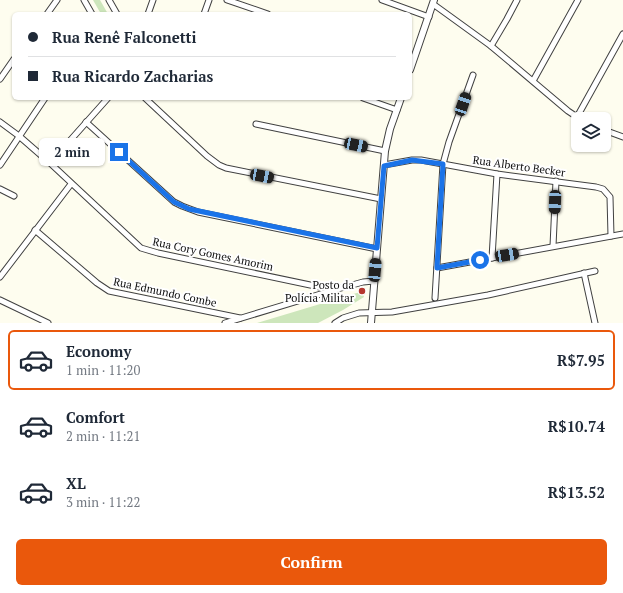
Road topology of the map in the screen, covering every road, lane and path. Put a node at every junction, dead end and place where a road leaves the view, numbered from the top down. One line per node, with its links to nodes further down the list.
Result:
1 (57, 0): 11 (street)
2 (84, 0): 12 (street)
3 (109, 0): 13 (street)
4 (153, 0): 14 (street)
5 (209, 0): 15 (street)
6 (227, 0): 16 (street)
7 (382, 0): 17 (street)
8 (517, 0): 19 (street)
9 (578, 0): 24 (street)
10 (434, 2): 17 (street); 19 (street)
11 (48, 12)
12 (91, 12)
13 (116, 12)
14 (149, 12)
15 (205, 12)
16 (262, 12)
17 (429, 17): 20 (street)
18 (623, 34): 31 (street)
19 (491, 46): 24 (street)
20 (412, 60)
21 (12, 62): 23 (street)
22 (473, 75): 42 (street)
23 (0, 79)
24 (533, 81): 32 (street)
25 (44, 100): 37 (street)
26 (106, 100): 34 (street)
27 (147, 100): 49 (street)
28 (369, 100): 30 (street)
29 (400, 100): 30 (street)
30 (397, 110): 39 (street)
31 (582, 112)
32 (571, 114)
33 (0, 122): 37 (street, Rua Cory Gomes Amorim)
34 (86, 122): 40 (street); 54 (street)
35 (256, 124): 39 (street)
36 (611, 133): 38 (street)
37 (19, 136): 40 (street, Rua Cory Gomes Amorim); 41 (street)
38 (623, 137)
39 (385, 151): 43 (street)
40 (50, 163): 46 (street, Rua Cory Gomes Amorim)
41 (0, 164)
42 (443, 164): 43 (street, Rua Alberto Becker); 44 (street, Rua Alberto Becker); 56 (street)
43 (384, 166): 49 (street)
44 (497, 174): 45 (street, Rua Alberto Becker); 55 (street)
45 (556, 181): 52 (street, Rua Alberto Becker); 53 (street)
46 (71, 184): 50 (street); 61 (street, Rua Cory Gomes Amorim)
47 (0, 189): 48 (street)
48 (14, 196)
49 (381, 199): 54 (street)
50 (35, 230): 59 (street); 65 (street, Rua Edmundo Combe)
51 (623, 234): 52 (street)
52 (611, 236): 53 (street)
53 (553, 246): 55 (street)
54 (377, 248): 60 (street)
55 (492, 258): 56 (street)
56 (437, 268): 62 (street)
57 (595, 271): 58 (street)
58 (584, 274): 64 (street); 70 (street)
59 (0, 277)
60 (374, 280): 61 (street); 64 (street)
61 (334, 290): 65 (street)
62 (435, 298)
63 (0, 300): 66 (street)
64 (371, 313): 68 (street); 69 (street)
65 (240, 318): 67 (street)
66 (48, 323)
67 (225, 323)
68 (335, 323)
69 (370, 323)
70 (595, 323)

